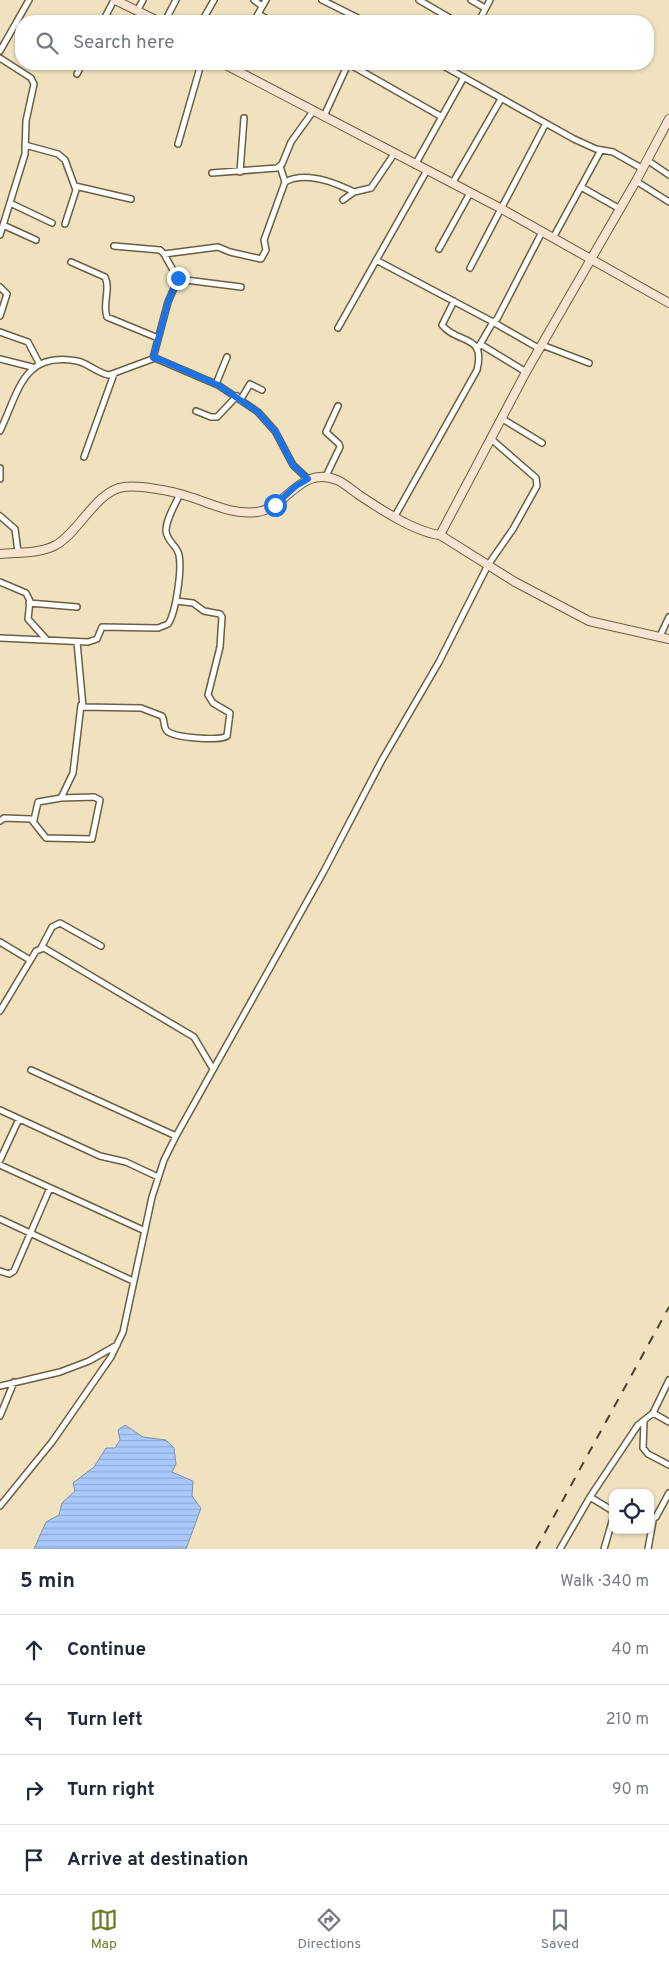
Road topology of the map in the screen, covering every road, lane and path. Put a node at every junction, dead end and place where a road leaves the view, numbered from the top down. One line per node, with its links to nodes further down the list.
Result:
1 (29, 0): 16 (street)
2 (114, 0): 14 (street); 17 (street)
3 (142, 0): 14 (street)
4 (176, 0): 19 (street)
5 (214, 0): 20 (street)
6 (254, 0): 12 (street)
7 (266, 0): 12 (street)
8 (322, 0): 21 (street)
9 (419, 0): 22 (street)
10 (472, 0): 13 (street)
11 (490, 0): 13 (street)
12 (262, 6): 15 (street)
13 (485, 8): 23 (street)
14 (137, 11): 18 (street)
15 (258, 14)
16 (20, 15)
17 (106, 15)
18 (145, 15)
19 (168, 15)
20 (205, 15)
21 (352, 15)
22 (445, 15)
23 (482, 15)
24 (15, 25): 25 (street)
25 (0, 51)
26 (0, 58): 27 (street)
27 (15, 68)
28 (18, 70): 45 (street)
29 (79, 70): 35 (street)
30 (199, 70): 44 (street)
31 (238, 70): 38 (street)
32 (345, 70): 39 (street)
33 (359, 70): 40 (street)
34 (452, 70): 36 (street)
35 (77, 74)
36 (464, 77): 37 (street); 40 (street)
37 (501, 99): 43 (street); 58 (street)
38 (314, 110): 39 (street); 50 (street)
39 (324, 116): 47 (street)
40 (442, 117): 49 (street)
41 (244, 118): 52 (street)
42 (669, 118): 48 (street)
43 (546, 125): 46 (street); 67 (street)
44 (178, 144)
45 (26, 145): 59 (street); 66 (street)
46 (601, 150): 51 (street); 60 (street)
47 (394, 154): 49 (street); 61 (street)
48 (647, 160): 51 (street); 55 (street)
49 (415, 165): 53 (street)
50 (280, 166): 52 (street); 56 (street)
51 (643, 169): 57 (street)
52 (240, 172): 54 (street)
53 (426, 172): 58 (street); 80 (street)
54 (212, 173)
55 (669, 175)
56 (285, 182): 61 (street); 78 (street)
57 (636, 182): 65 (street); 68 (street)
58 (452, 184): 62 (street)
59 (75, 186): 63 (street); 70 (street)
60 (581, 187): 68 (street); 74 (street)
61 (354, 192): 64 (street)
62 (470, 193): 67 (street); 77 (street)
63 (131, 199)
64 (343, 200)
65 (669, 202)
66 (10, 203): 69 (street); 71 (street)
67 (500, 208): 72 (street); 82 (street)
68 (620, 209): 79 (street)
69 (52, 223)
70 (65, 224)
71 (3, 226): 73 (street); 75 (street)
72 (542, 232): 74 (street); 89 (street)
73 (0, 235)
74 (553, 238): 79 (street)
75 (36, 240)
76 (114, 246): 78 (street)
77 (439, 249)
78 (164, 254): 83 (street)
79 (591, 258): 87 (street); 94 (street)
80 (376, 260): 86 (street); 90 (street)
81 (71, 262): 92 (street)
82 (470, 268)
83 (178, 278): 85 (street); 92 (street)
84 (0, 287): 88 (street)
85 (241, 287)
86 (454, 301): 89 (street); 93 (street)
87 (669, 303)
88 (0, 316)
89 (493, 322): 93 (street); 94 (street)
90 (338, 328)
91 (0, 332): 98 (street)
92 (158, 338): 97 (street)
93 (479, 346): 101 (street); 119 (street)
94 (541, 347): 99 (street); 101 (street)
95 (227, 357): 103 (street)
96 (0, 358): 100 (street)
97 (153, 358): 102 (street); 103 (street)
98 (39, 363): 100 (street); 102 (street)
99 (589, 363)
100 (32, 367): 109 (street)
101 (526, 372): 108 (street)
102 (114, 374): 112 (street)
103 (216, 384): 105 (street)
104 (262, 390): 105 (street)
105 (239, 398): 107 (street); 116 (street)
106 (338, 406): 114 (street)
107 (196, 410)
108 (501, 418): 110 (street); 111 (street)
109 (0, 431)
110 (490, 438): 120 (street); 123 (street)
111 (542, 443)
112 (84, 457)
113 (0, 468): 115 (street)
114 (325, 478): 116 (street); 119 (street)
115 (0, 479)
116 (308, 479): 117 (street)
117 (180, 494): 121 (street); 125 (street)
118 (0, 516): 121 (street)
119 (395, 516): 120 (street)
120 (440, 535): 123 (street)
121 (18, 552): 122 (street)
122 (0, 554)
123 (488, 565): 129 (street); 146 (street)
124 (0, 582): 126 (street)
125 (176, 601): 133 (street); 134 (street)
126 (29, 604): 127 (street); 131 (street)
127 (77, 607)
128 (669, 617): 129 (street)
129 (660, 636): 132 (street)
130 (0, 638): 131 (street)
131 (46, 639): 133 (street)
132 (669, 639)
133 (77, 642): 134 (street)
134 (81, 705): 135 (street)
135 (61, 798): 139 (street); 139 (street)
136 (0, 813): 137 (street)
137 (7, 818): 138 (street); 139 (street)
138 (0, 820)
139 (34, 820)
140 (0, 942): 143 (street)
141 (101, 946): 142 (street)
142 (41, 948): 143 (street); 146 (street)
143 (30, 960): 144 (street)
144 (0, 1011)
145 (31, 1070): 149 (street)
146 (213, 1070): 149 (street)
147 (0, 1110): 148 (street)
148 (19, 1119): 150 (street); 152 (street)
149 (176, 1136): 152 (street)
150 (0, 1160)
151 (0, 1165): 153 (street)
152 (158, 1178): 155 (street)
153 (50, 1188): 155 (street); 156 (street)
154 (0, 1218): 156 (street)
155 (143, 1230): 158 (street)
156 (30, 1233): 157 (street); 158 (street)
157 (0, 1271)
158 (133, 1281): 159 (street)
159 (117, 1345): 161 (street); 170 (street)
160 (669, 1380): 163 (street)
161 (14, 1382): 162 (street); 164 (street)
162 (0, 1386)
163 (653, 1413): 165 (street); 166 (street)
164 (0, 1416)
165 (644, 1421): 167 (street); 169 (street)
166 (669, 1422)
167 (669, 1465)
168 (669, 1493): 172 (street)
169 (590, 1497): 171 (street); 175 (street)
170 (0, 1506)
171 (609, 1509)
172 (654, 1518)
173 (609, 1532): 176 (street)
174 (650, 1534): 177 (street)
175 (560, 1549)
176 (604, 1549)
177 (648, 1549)

